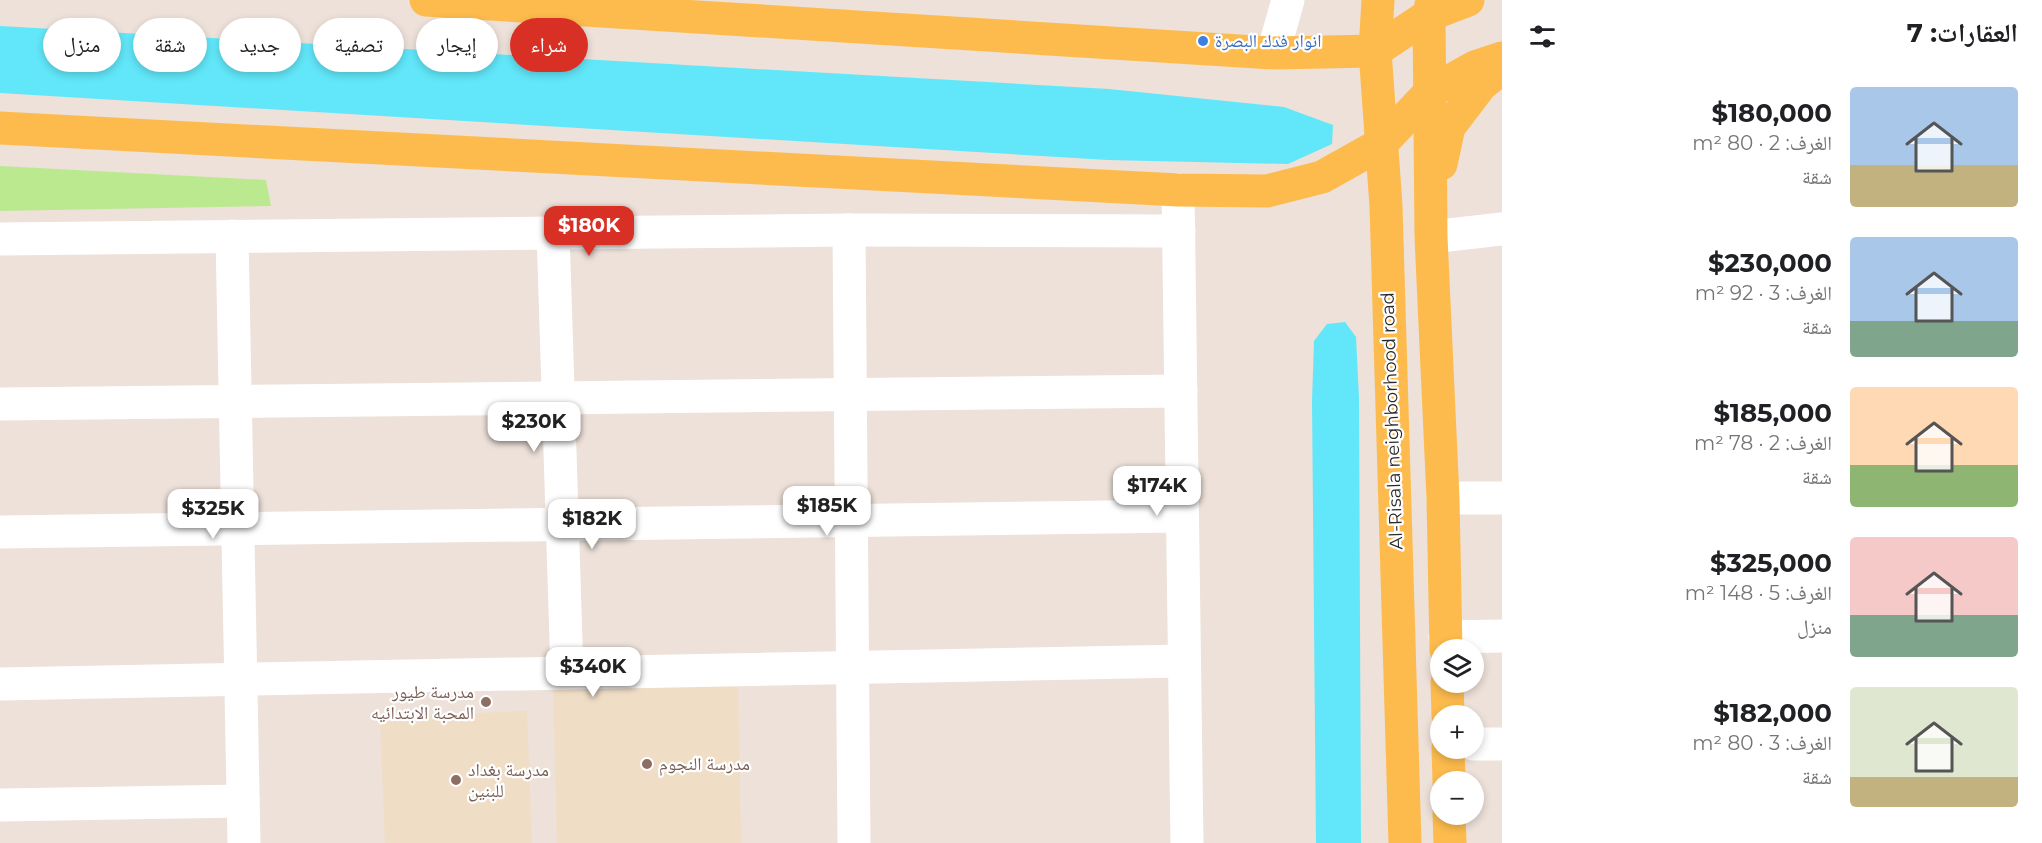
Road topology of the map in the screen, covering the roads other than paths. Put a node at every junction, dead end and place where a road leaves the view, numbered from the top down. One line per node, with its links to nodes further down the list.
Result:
1 (426, 0): 7 (main road)
2 (1288, 0): 7 (street)
3 (1378, 0): 6 (main road, Al-Risala neighborhood road)
4 (1468, 0): 5 (main road)
5 (1430, 7): 6 (main road); 10 (main road)
6 (1375, 51): 7 (main road); 12 (main road, Al-Risala neighborhood road)
7 (1273, 53)
8 (1502, 58): 10 (main road)
9 (1502, 68): 19 (main road)
10 (1430, 92): 12 (main road); 19 (main road)
11 (0, 128): 13 (main road)
12 (1381, 144): 13 (main road); 49 (main road, Al-Risala neighborhood road)
13 (1178, 190): 16 (street)
14 (1502, 229): 19 (street)
15 (849, 230): 16 (street); 17 (street); 22 (street)
16 (1179, 231): 21 (street)
17 (553, 232): 18 (street); 23 (street)
18 (232, 236): 20 (street); 24 (street)
19 (1431, 237): 26 (main road)
20 (0, 238)
21 (1181, 392): 22 (street); 28 (street)
22 (851, 395): 23 (street); 29 (street)
23 (558, 398): 24 (street); 30 (street)
24 (236, 402): 25 (street); 31 (street)
25 (0, 404)
26 (1443, 498): 27 (street); 34 (main road)
27 (1502, 498)
28 (1182, 516): 29 (street); 36 (street)
29 (852, 521): 30 (street); 37 (street)
30 (562, 525): 31 (street); 38 (street)
31 (238, 529): 32 (street); 39 (street)
32 (0, 532)
33 (1502, 636): 35 (street)
34 (1446, 639)
35 (1478, 639)
36 (1184, 661): 37 (street); 48 (street)
37 (854, 668): 38 (street); 47 (street)
38 (567, 672): 39 (street)
39 (241, 679): 40 (street); 43 (street)
40 (0, 684)
41 (1484, 744): 42 (street)
42 (1502, 744)
43 (243, 801): 44 (street); 46 (street)
44 (0, 805)
45 (1449, 825): 50 (main road)
46 (244, 843)
47 (854, 843)
48 (1187, 843)
49 (1405, 843)
50 (1450, 843)

